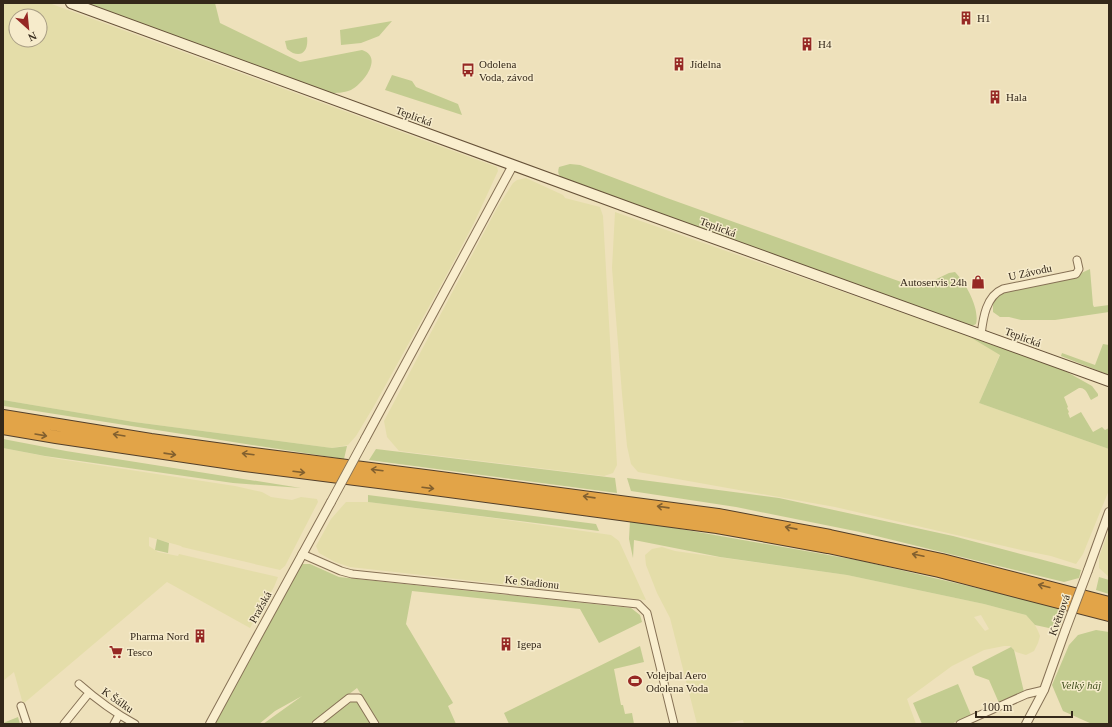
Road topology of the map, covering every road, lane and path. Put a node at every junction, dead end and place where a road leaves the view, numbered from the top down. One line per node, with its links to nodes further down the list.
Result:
1 (71, 3): 2 (main road, Teplická)
2 (513, 165): 4 (main road, Teplická); 9 (street, Pražská, bridge)
3 (1078, 260): 4 (street, U Závodu)
4 (981, 335): 5 (main road, Teplická)
5 (1109, 382)
6 (3, 416): 10 (highway, one-way to 6)
7 (3, 428): 11 (highway, one-way to 11)
8 (1109, 512): 13 (street, Květnová, bridge)
9 (302, 554): 21 (street, Pražská); 24 (street, Ke Stadionu)
10 (1109, 603)
11 (1109, 615)
12 (79, 684): 14 (street, K Šálku)
13 (1044, 690): 25 (street); 26 (street, Květnová)
14 (89, 693): 16 (street, K Šálku); 18 (street, K Šálku)
15 (21, 706): 17 (street)
16 (119, 715): 19 (street); 20 (street, K Šálku)
17 (27, 724)
18 (64, 724)
19 (114, 724)
20 (134, 724)
21 (210, 724)
22 (316, 724): 23 (street)
23 (375, 724)
24 (674, 724)
25 (960, 724)
26 (1026, 724)

